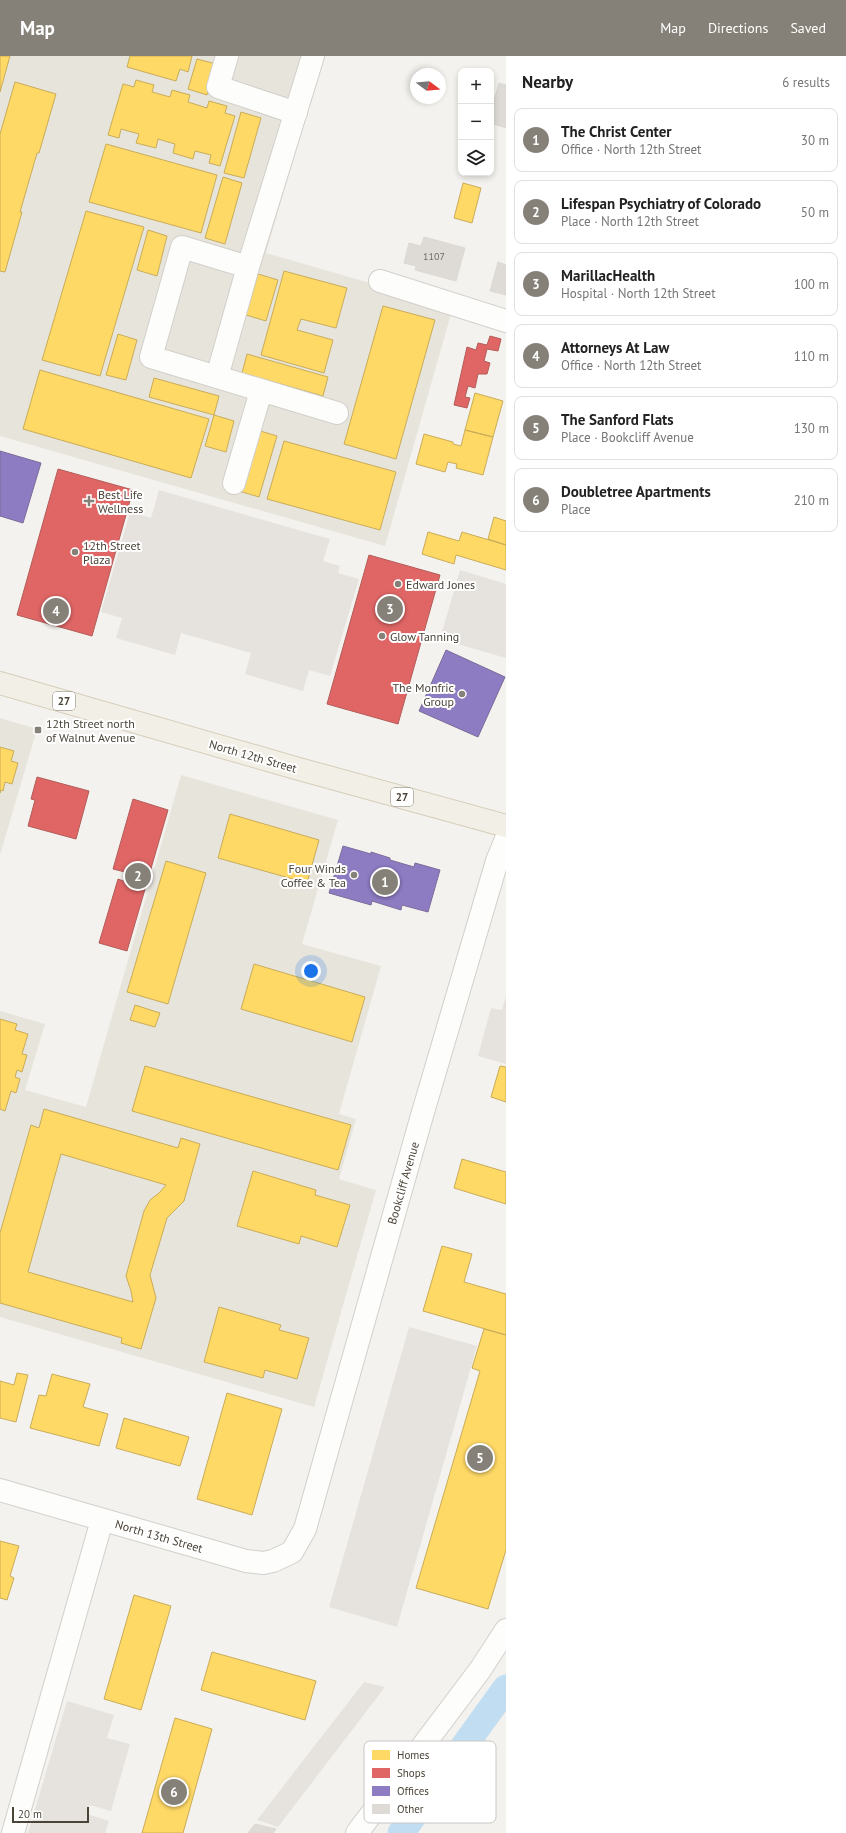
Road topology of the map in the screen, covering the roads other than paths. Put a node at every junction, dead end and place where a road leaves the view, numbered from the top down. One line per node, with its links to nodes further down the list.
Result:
1 (228, 56): 3 (street)
2 (313, 56): 3 (street)
3 (296, 113): 4 (street)
4 (248, 267): 7 (street); 7 (street)
5 (380, 281): 6 (street)
6 (506, 321)
7 (217, 377): 8 (street)
8 (261, 390): 9 (street); 10 (street)
9 (337, 413)
10 (234, 483)
11 (0, 683): 12 (main road, North 12th Street / 27)
12 (506, 826)
13 (506, 839): 16 (street, Bookcliff Avenue)
14 (0, 1490): 15 (street, North 13th Street)
15 (102, 1520): 16 (street, North 13th Street); 20 (street)
16 (305, 1529)
17 (506, 1630): 18 (street)
18 (426, 1741)
19 (365, 1823): 21 (street)
20 (13, 1833)
21 (357, 1833)

